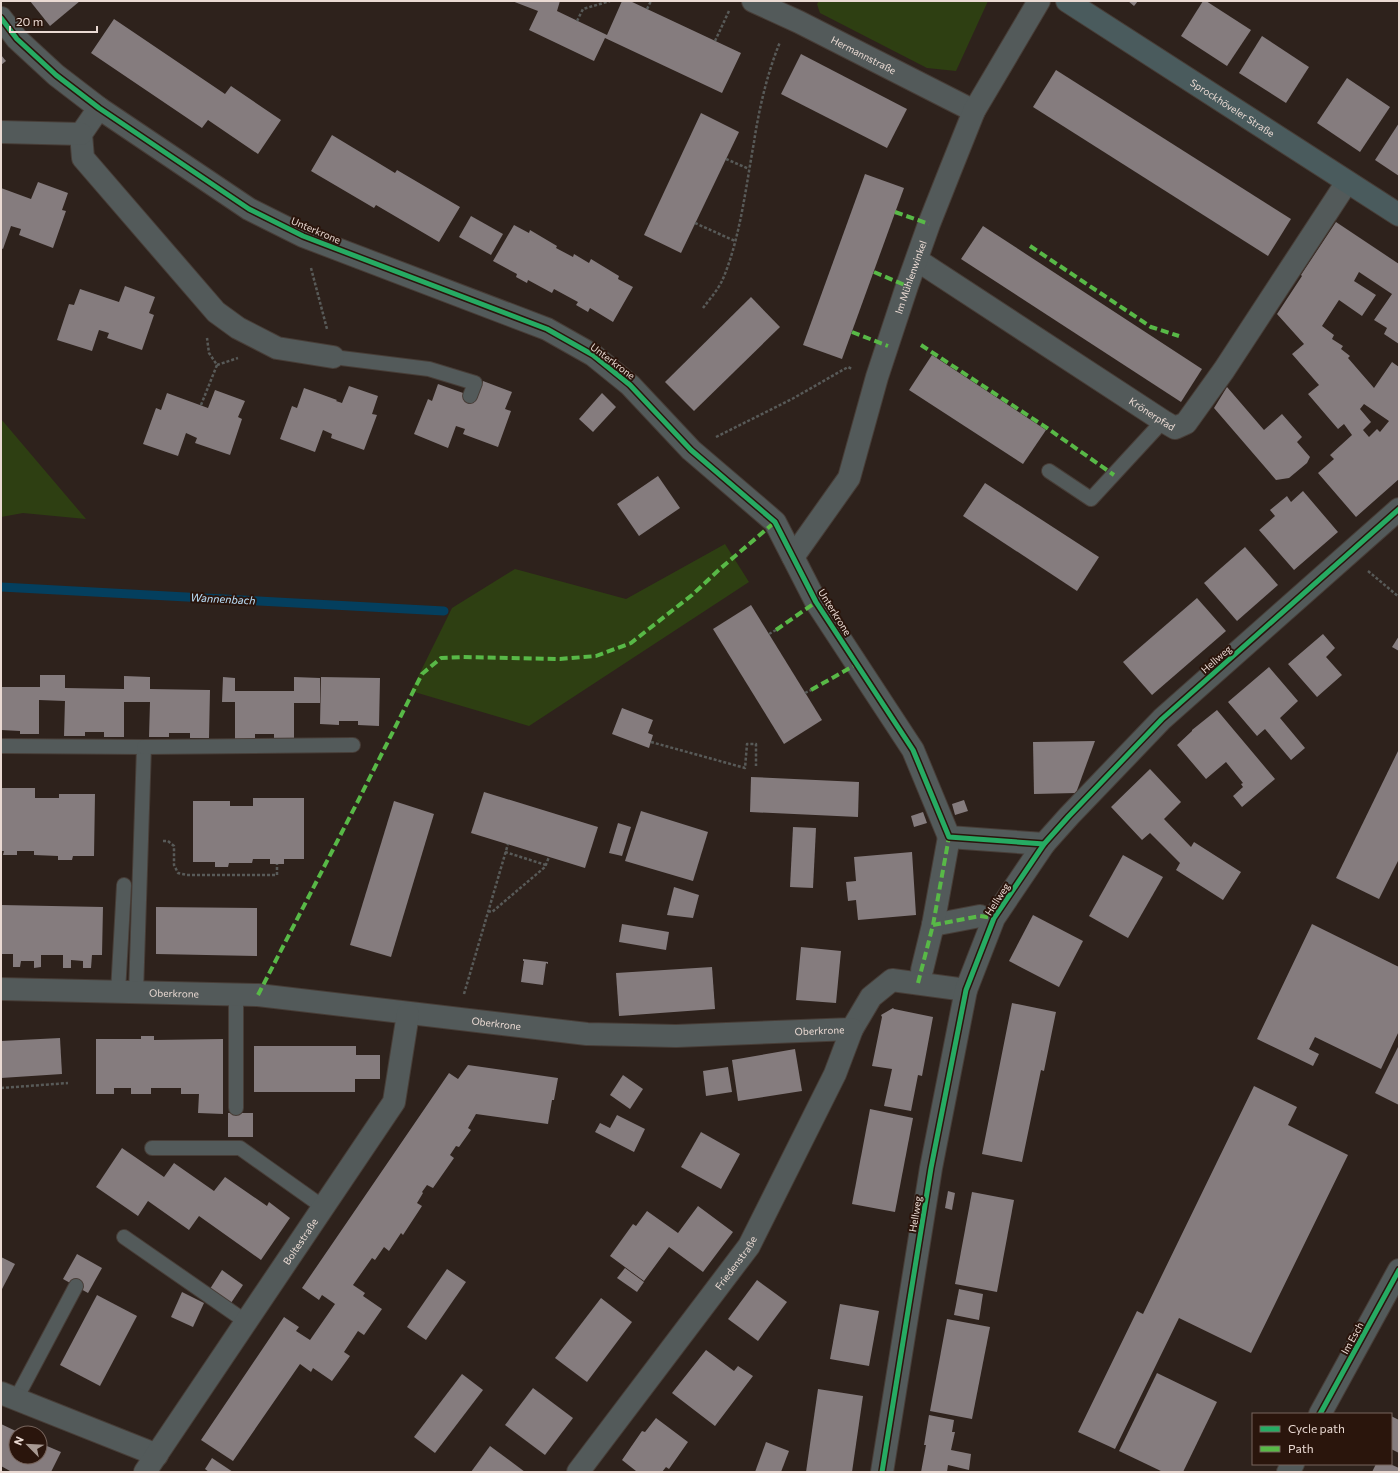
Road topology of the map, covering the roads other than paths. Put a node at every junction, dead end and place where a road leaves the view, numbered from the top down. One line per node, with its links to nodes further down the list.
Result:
1 (753, 1): 6 (street, Hermannstraße)
2 (1039, 1): 6 (street, Im Mühlenwinkel)
3 (1067, 1): 9 (main road, Sprockhöveler Straße)
4 (1, 18): 5 (street, Unterkrone)
5 (99, 108): 8 (street); 17 (street, Unterkrone)
6 (974, 111): 11 (street, Im Mühlenwinkel)
7 (1, 132): 8 (street)
8 (81, 134): 12 (street)
9 (1347, 182): 10 (main road, Sprockhöveler Straße); 14 (street, Krönerpfad)
10 (1399, 215)
11 (917, 260): 14 (street, Krönerpfad); 17 (street, Im Mühlenwinkel)
12 (332, 357): 13 (lane)
13 (470, 396)
14 (1163, 421): 15 (lane)
15 (1049, 471)
16 (1399, 509): 22 (street, Hellweg)
17 (793, 557): 21 (street, Unterkrone)
18 (1, 746): 20 (lane)
19 (353, 746): 20 (lane)
20 (144, 747): 29 (lane)
21 (949, 837): 22 (street); 25 (street)
22 (1044, 844): 28 (street, Hellweg)
23 (124, 885): 29 (lane)
24 (980, 916): 25 (street)
25 (933, 925): 26 (street)
26 (922, 970)
27 (1, 990): 29 (street, Oberkrone)
28 (966, 990): 32 (street, Oberkrone); 44 (street, Hellweg)
29 (127, 992): 30 (street, Oberkrone)
30 (236, 995): 31 (street, Oberkrone); 33 (lane)
31 (408, 1014): 32 (street, Oberkrone); 35 (street, Boltestraße)
32 (852, 1029): 43 (street, Friedenstraße)
33 (236, 1108)
34 (152, 1148): 35 (lane)
35 (323, 1206): 39 (street, Boltestraße)
36 (124, 1236): 39 (lane)
37 (1399, 1270): 41 (street, Im Esch)
38 (76, 1286): 40 (lane)
39 (246, 1321): 42 (street, Boltestraße)
40 (9, 1396): 42 (street, Boltestraße)
41 (1321, 1413)
42 (151, 1463)
43 (578, 1472)
44 (882, 1472)

